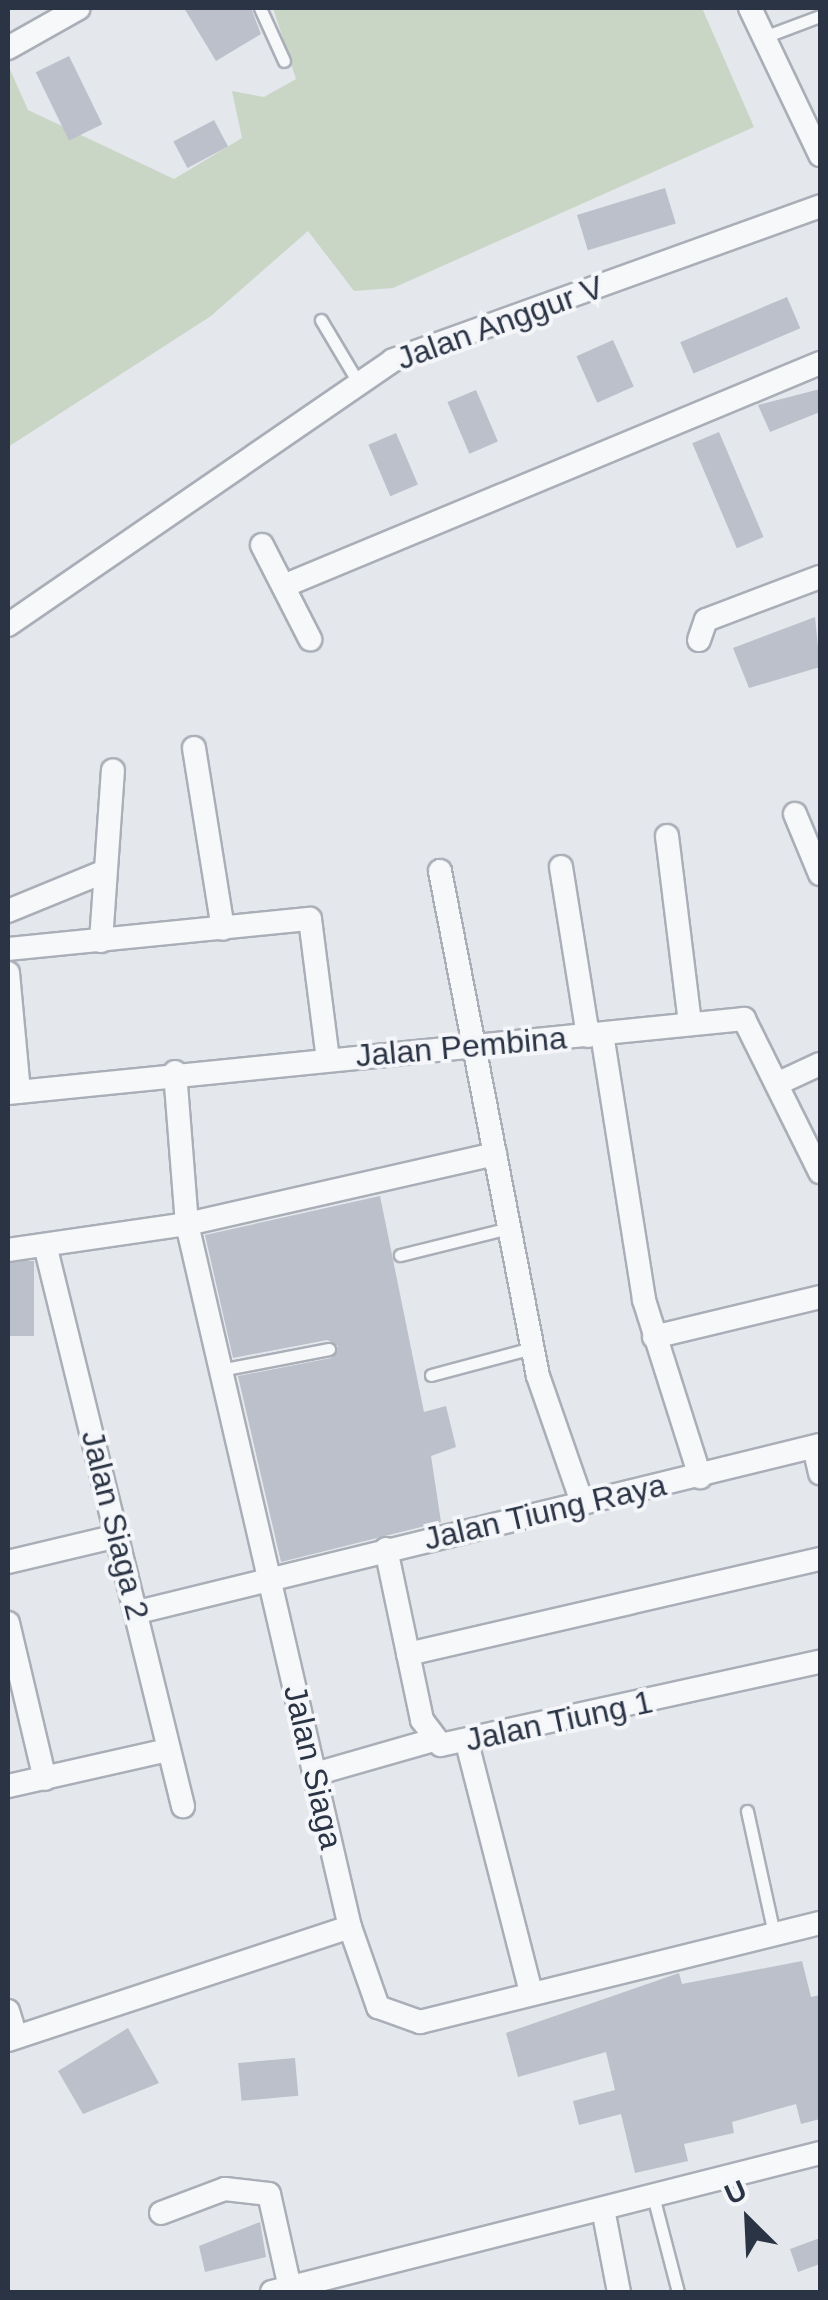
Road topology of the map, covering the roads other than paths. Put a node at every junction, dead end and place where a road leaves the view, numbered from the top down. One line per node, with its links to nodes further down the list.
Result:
1 (80, 8): 4 (street)
2 (260, 8): 8 (lane)
3 (750, 8): 6 (street)
4 (46, 16): 7 (street)
5 (820, 16): 6 (lane)
6 (764, 37): 9 (street)
7 (8, 48)
8 (284, 61)
9 (820, 155)
10 (820, 206): 13 (street, Jalan Anggur V)
11 (321, 320): 13 (lane)
12 (820, 363): 16 (street)
13 (358, 382): 17 (street, Jalan Anggur V)
14 (262, 545): 16 (street)
15 (820, 576): 19 (street)
16 (286, 585): 18 (street)
17 (8, 624)
18 (310, 639)
19 (698, 640)
20 (194, 748): 29 (street)
21 (114, 770): 26 (street)
22 (794, 814): 27 (street)
23 (667, 836): 33 (street)
24 (560, 867): 34 (street)
25 (440, 871): 35 (street)
26 (103, 872): 28 (street); 30 (street)
27 (820, 874)
28 (8, 911)
29 (224, 929): 30 (street); 36 (street)
30 (101, 940): 31 (street)
31 (8, 949)
32 (8, 974): 40 (street)
33 (690, 1024): 34 (street, Jalan Pembina); 39 (street, Jalan Pembina)
34 (595, 1035): 35 (street, Jalan Pembina); 49 (street)
35 (479, 1050): 36 (street, Jalan Pembina); 41 (street)
36 (328, 1059): 38 (street, Jalan Pembina)
37 (820, 1064): 39 (street)
38 (176, 1072): 40 (street, Jalan Pembina); 43 (street, Jalan Siaga)
39 (779, 1083): 42 (street, Jalan Pembina)
40 (13, 1092)
41 (494, 1154): 43 (street); 44 (street)
42 (820, 1172)
43 (186, 1224): 45 (street); 52 (street, Jalan Siaga)
44 (509, 1228): 47 (lane); 50 (street)
45 (45, 1245): 46 (street); 58 (street, Jalan Siaga 2)
46 (8, 1250)
47 (400, 1255)
48 (820, 1297): 49 (street)
49 (654, 1337): 56 (street)
50 (532, 1348): 53 (lane); 57 (street)
51 (329, 1349): 52 (lane)
52 (220, 1370): 62 (street, Jalan Siaga)
53 (431, 1376)
54 (817, 1446): 55 (street); 56 (street, Jalan Tiung Raya)
55 (820, 1473)
56 (700, 1477): 57 (street, Jalan Tiung Raya)
57 (582, 1502): 59 (street, Jalan Tiung Raya)
58 (117, 1536): 61 (street); 63 (street, Jalan Siaga 2)
59 (386, 1550): 62 (street, Jalan Tiung Raya); 65 (street, Jalan Tiung 1)
60 (820, 1559): 65 (street)
61 (8, 1562)
62 (268, 1576): 63 (street, Jalan Tiung Raya); 70 (street, Jalan Siaga)
63 (138, 1612): 69 (street, Jalan Siaga 2)
64 (8, 1623): 71 (street)
65 (408, 1654): 67 (street, Jalan Tiung 1)
66 (820, 1662): 68 (street, Jalan Tiung 1)
67 (430, 1741): 68 (street, Jalan Tiung 1); 70 (street)
68 (467, 1743): 78 (street)
69 (168, 1750): 71 (street); 73 (street, Jalan Siaga 2)
70 (315, 1774): 76 (street, Jalan Siaga)
71 (45, 1779): 72 (street)
72 (8, 1786)
73 (183, 1806)
74 (747, 1811): 77 (lane)
75 (820, 1923): 77 (street, Jalan Siaga)
76 (350, 1928): 78 (street, Jalan Siaga); 80 (street)
77 (774, 1934): 78 (street, Jalan Siaga)
78 (531, 1992)
79 (8, 2011): 80 (street)
80 (12, 2038)
81 (820, 2153): 82 (street)
82 (653, 2196): 83 (street); 87 (lane)
83 (603, 2209): 85 (street); 86 (street)
84 (160, 2213): 85 (street)
85 (281, 2290)
86 (619, 2292)
87 (678, 2292)

